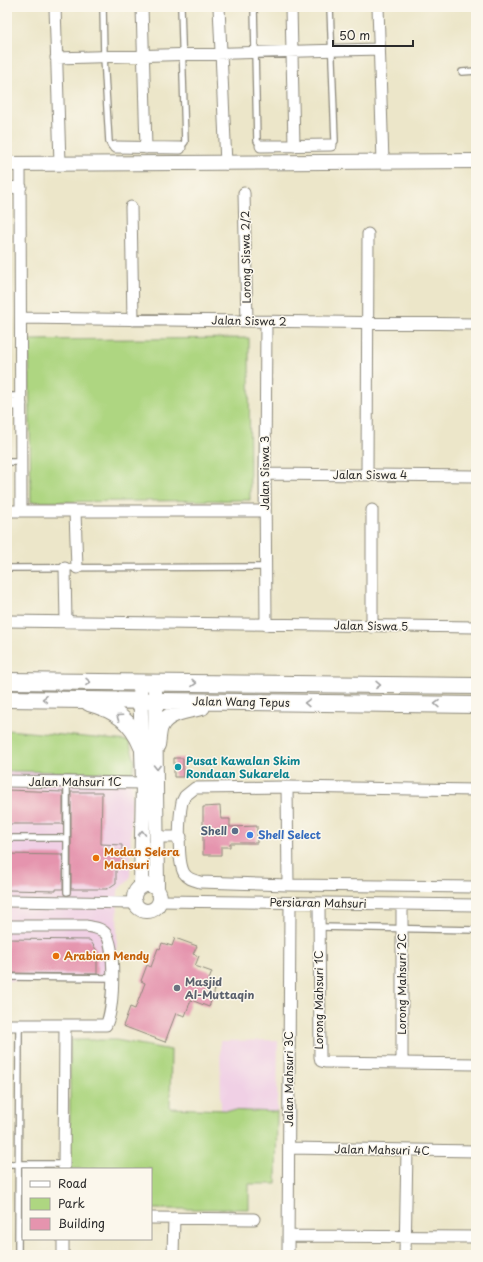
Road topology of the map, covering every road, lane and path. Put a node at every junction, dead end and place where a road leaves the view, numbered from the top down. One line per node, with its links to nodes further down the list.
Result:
1 (55, 7): 18 (street)
2 (103, 7): 17 (lane)
3 (142, 7): 16 (street)
4 (182, 7): 15 (lane)
5 (219, 7): 14 (street)
6 (254, 7): 13 (lane)
7 (291, 7): 12 (street)
8 (330, 7): 11 (lane)
9 (378, 7): 10 (street)
10 (379, 49): 11 (street); 28 (street)
11 (332, 50): 12 (street); 21 (lane)
12 (292, 51): 13 (street); 23 (street)
13 (256, 52): 14 (street); 22 (lane)
14 (220, 53): 15 (street); 31 (street)
15 (183, 54): 16 (street); 26 (lane)
16 (143, 55): 17 (street); 25 (street)
17 (104, 56): 18 (street); 24 (lane)
18 (56, 58): 29 (street)
19 (476, 71): 20 (lane)
20 (462, 72)
21 (331, 145): 23 (street)
22 (261, 146): 23 (street)
23 (294, 146)
24 (115, 147): 25 (street)
25 (146, 148): 26 (street)
26 (180, 148)
27 (476, 161): 28 (street)
28 (383, 162): 31 (street)
29 (60, 163): 30 (street); 31 (street)
30 (14, 164): 32 (street)
31 (226, 164)
32 (21, 187): 33 (street); 37 (street)
33 (7, 188)
34 (244, 193): 39 (street, Lorong Siswa 2/2)
35 (131, 207): 38 (street)
36 (368, 234): 41 (street)
37 (21, 318): 38 (street, Jalan Siswa 2); 44 (street)
38 (133, 320): 39 (street, Jalan Siswa 2)
39 (247, 321): 40 (street, Jalan Siswa 2)
40 (266, 322): 41 (street, Jalan Siswa 2); 48 (street, Jalan Siswa 3)
41 (367, 323): 42 (street, Jalan Siswa 2); 49 (street)
42 (476, 324)
43 (7, 396): 44 (lane)
44 (21, 400): 45 (street); 47 (street)
45 (7, 404)
46 (7, 462): 47 (lane)
47 (21, 462): 51 (street)
48 (265, 474): 49 (street, Jalan Siswa 4); 54 (street, Jalan Siswa 3)
49 (367, 475): 50 (street, Jalan Siswa 4)
50 (476, 476)
51 (21, 510): 53 (street); 55 (street)
52 (372, 510): 63 (street)
53 (7, 511)
54 (265, 511): 55 (street); 56 (street, Jalan Siswa 3)
55 (75, 512): 59 (street)
56 (265, 567): 59 (lane); 62 (street, Jalan Siswa 3)
57 (7, 568): 58 (lane)
58 (65, 568): 59 (lane); 61 (street)
59 (78, 568)
60 (7, 621): 61 (street, Jalan Siswa 5)
61 (66, 622): 62 (street, Jalan Siswa 5)
62 (266, 625): 63 (street, Jalan Siswa 5)
63 (372, 627): 64 (street, Jalan Siswa 5)
64 (476, 627)
65 (7, 681): 66 (main road, Jalan Wang Tepus, one-way to 66)
66 (148, 683): 67 (main road, Jalan Wang Tepus, one-way to 67); 70 (street)
67 (476, 686)
68 (7, 698): 69 (main road, Jalan Wang Tepus, one-way to 68)
69 (77, 699): 70 (main road, Jalan Wang Tepus); 73 (main road, one-way to 69)
70 (148, 700): 71 (main road, Jalan Wang Tepus); 73 (street)
71 (223, 701): 72 (main road, Jalan Wang Tepus, one-way to 71); 73 (main road)
72 (476, 705)
73 (149, 746): 76 (street); 79 (street, one-way to 79)
74 (7, 781): 75 (street, Jalan Mahsuri 1C)
75 (67, 782): 76 (street, Jalan Mahsuri 1C); 82 (lane)
76 (143, 782): 85 (street, one-way to 76)
77 (287, 787): 78 (street); 80 (street); 84 (street)
78 (476, 790)
79 (157, 837): 80 (street); 88 (street)
80 (181, 837): 83 (street)
81 (7, 838): 82 (lane)
82 (67, 838): 87 (lane)
83 (234, 883): 84 (street); 90 (street)
84 (288, 885): 86 (street)
85 (141, 886): 88 (street); 91 (street)
86 (476, 887)
87 (67, 892)
88 (159, 894): 90 (street, Persiaran Mahsuri); 91 (street)
89 (7, 902): 91 (street)
90 (234, 902): 92 (street, Persiaran Mahsuri)
91 (135, 903)
92 (290, 903): 93 (street, Persiaran Mahsuri); 107 (street, Jalan Mahsuri 3C)
93 (319, 903): 94 (street, Persiaran Mahsuri); 97 (street, Lorong Mahsuri 1C)
94 (402, 905): 95 (street, Persiaran Mahsuri); 98 (street, Lorong Mahsuri 2C)
95 (476, 905)
96 (7, 926): 101 (street)
97 (318, 927): 98 (lane); 105 (street, Lorong Mahsuri 1C)
98 (402, 928): 99 (lane); 105 (street, Lorong Mahsuri 2C)
99 (476, 930)
100 (7, 977): 101 (lane)
101 (112, 978): 104 (street)
102 (7, 1025): 103 (street)
103 (18, 1025): 104 (street); 111 (lane)
104 (65, 1026): 112 (street)
105 (402, 1063): 106 (street, Lorong Mahsuri 1C)
106 (476, 1064)
107 (289, 1148): 108 (street, Jalan Mahsuri 4C); 116 (street, Jalan Mahsuri 3C)
108 (407, 1150): 109 (street, Jalan Mahsuri 4C); 117 (street)
109 (476, 1151)
110 (7, 1164): 111 (lane)
111 (18, 1164): 112 (lane); 120 (lane)
112 (64, 1166)
113 (152, 1218): 114 (street)
114 (174, 1218): 115 (street); 122 (street)
115 (254, 1218)
116 (288, 1236): 117 (street); 123 (street, Jalan Mahsuri 3C)
117 (406, 1236): 118 (street); 124 (street)
118 (476, 1236)
119 (63, 1240): 121 (street)
120 (18, 1255)
121 (63, 1255)
122 (173, 1255)
123 (288, 1255)
124 (405, 1255)

